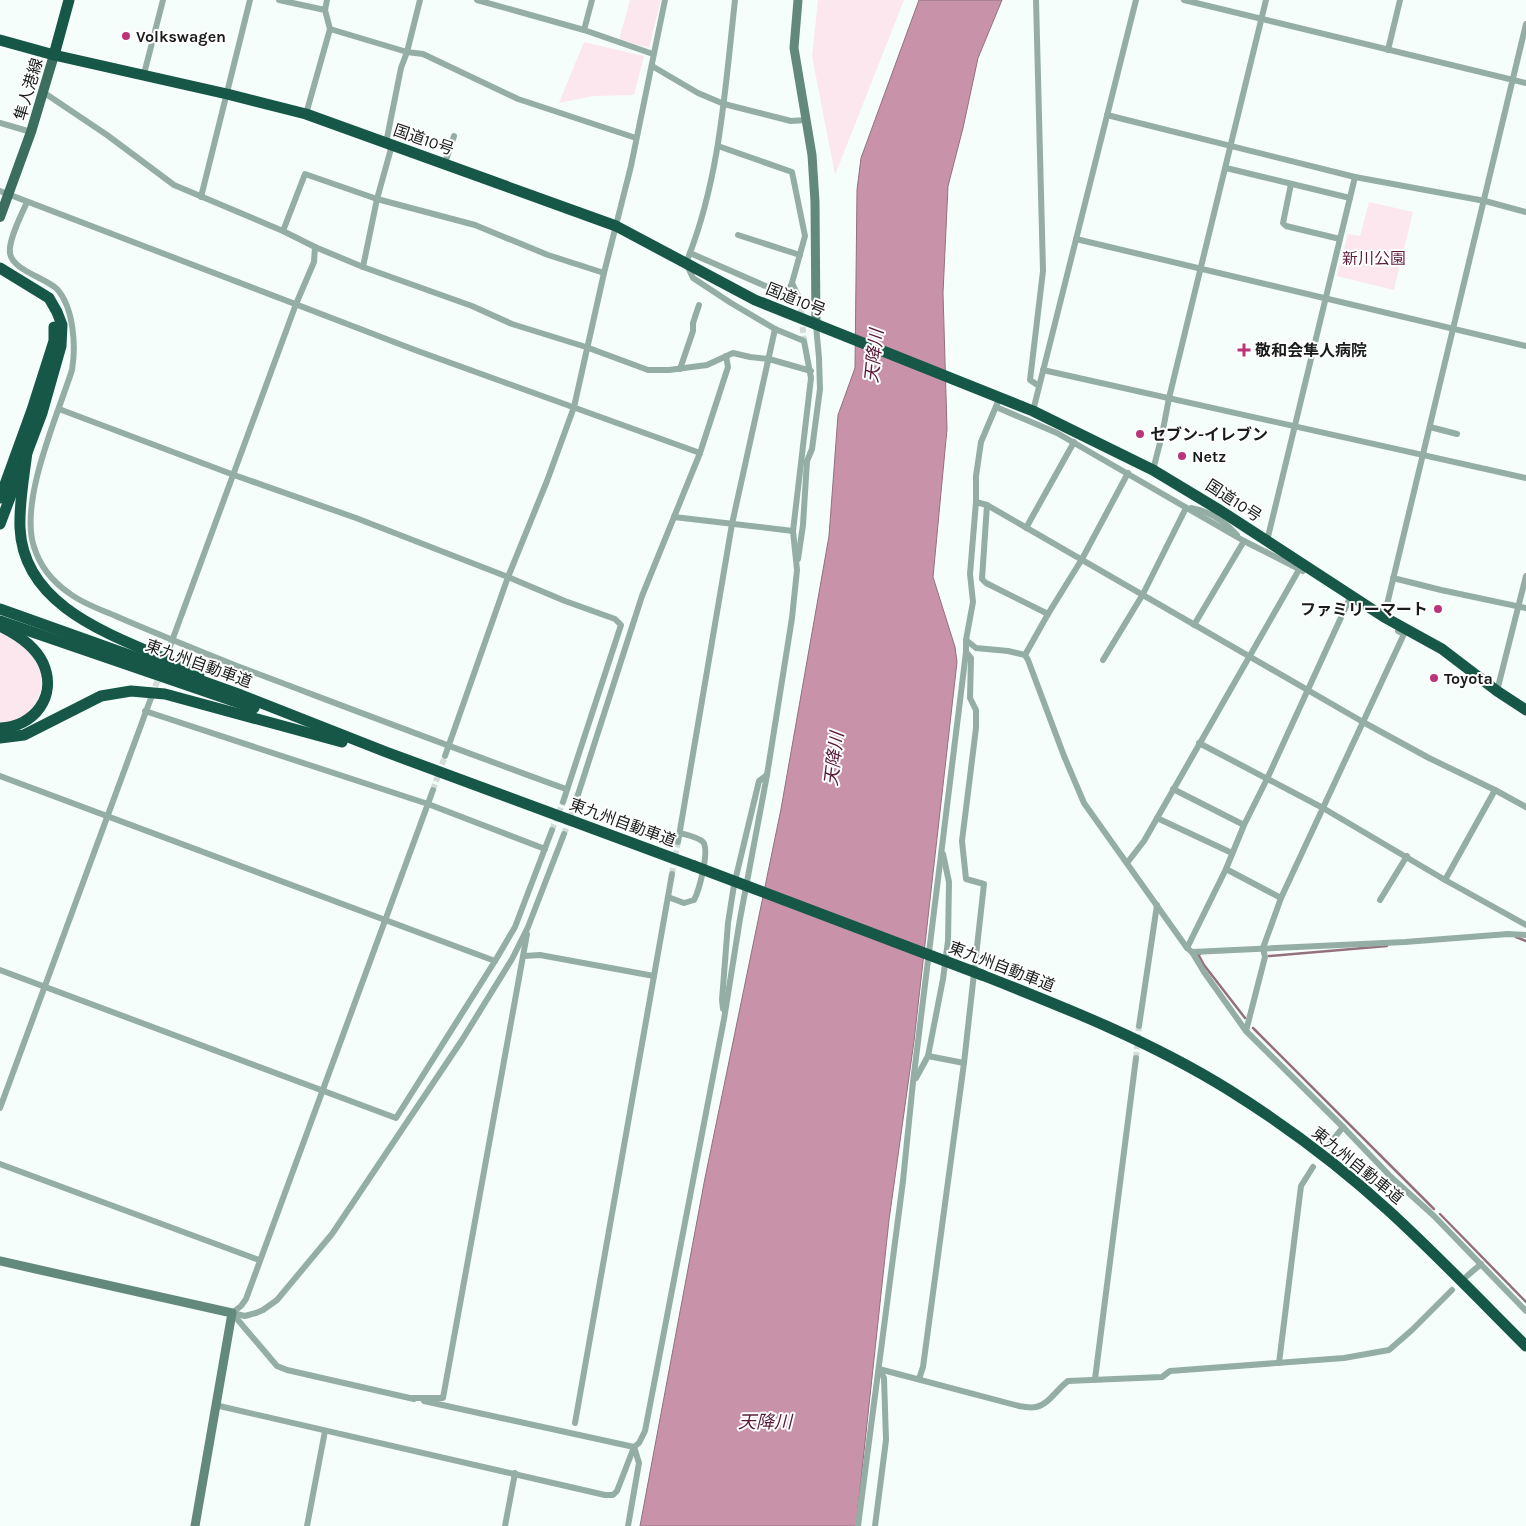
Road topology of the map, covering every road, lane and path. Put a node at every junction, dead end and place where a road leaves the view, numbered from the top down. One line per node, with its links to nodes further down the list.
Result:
1 (69, 0): 26 (highway)
2 (164, 0): 28 (street)
3 (250, 0): 32 (street)
4 (279, 0): 17 (street)
5 (327, 0): 17 (street)
6 (420, 0): 24 (street)
7 (477, 0): 21 (street)
8 (592, 0): 21 (street)
9 (665, 0): 25 (street)
10 (734, 0): 33 (street)
11 (798, 0): 36 (street)
12 (1036, 0): 87 (street)
13 (1136, 0): 35 (street)
14 (1184, 0): 18 (street)
15 (1266, 0): 18 (street)
16 (1400, 0): 23 (street)
17 (325, 10): 20 (street)
18 (1262, 19): 23 (street); 43 (street)
19 (1526, 24): 29 (street)
20 (330, 29): 24 (street); 34 (street)
21 (584, 30): 25 (street)
22 (0, 40): 26 (highway, 国道10号)
23 (1388, 50): 29 (street)
24 (407, 52): 40 (street); 41 (street)
25 (653, 54): 27 (street)
26 (54, 55): 28 (highway, 国道10号); 31 (main road, 隼人港線)
27 (652, 66): 33 (street); 40 (street)
28 (144, 74): 32 (highway, 国道10号)
29 (1512, 81): 30 (street); 52 (street)
30 (1526, 83)
31 (43, 92): 38 (main road, 隼人港線); 49 (street)
32 (227, 94): 34 (highway, 国道10号); 49 (street)
33 (724, 104): 36 (street); 42 (street)
34 (306, 114): 41 (highway, 国道10号)
35 (1107, 115): 43 (street); 61 (street)
36 (807, 120): 60 (street)
37 (0, 123): 38 (street)
38 (31, 132): 48 (main road, 隼人港線)
39 (454, 136): 44 (street)
40 (636, 138): 56 (street)
41 (389, 144): 44 (highway, 国道10号); 51 (street)
42 (718, 146): 59 (street); 65 (street)
43 (1232, 146): 45 (street); 46 (street)
44 (446, 163): 56 (highway, 国道10号)
45 (1226, 168): 47 (street); 68 (street)
46 (1355, 177): 50 (street); 52 (street)
47 (1292, 184): 50 (street); 62 (street)
48 (4, 193): 53 (street); 55 (main road, 隼人港線)
49 (201, 197): 57 (street)
50 (1350, 198): 62 (street)
51 (377, 199): 57 (street); 66 (street); 69 (street)
52 (1485, 201): 54 (street); 78 (street)
53 (27, 202): 74 (street); 92 (street)
54 (1526, 212)
55 (0, 217)
56 (616, 226): 65 (highway, 国道10号); 69 (street)
57 (284, 231): 63 (street)
58 (738, 235): 64 (street)
59 (805, 236): 60 (street); 64 (street)
60 (817, 236): 76 (street)
61 (1076, 239): 68 (street); 84 (street)
62 (1340, 239): 72 (street)
63 (315, 247): 66 (street); 74 (street)
64 (800, 255): 71 (street)
65 (688, 258): 71 (street); 76 (highway, 国道10号); 77 (street)
66 (363, 267): 80 (street)
67 (0, 268): 98 (highway)
68 (1201, 269): 72 (street); 88 (street)
69 (604, 273): 80 (street)
70 (0, 277): 98 (highway)
71 (792, 283): 73 (street)
72 (1326, 298): 78 (street); 94 (street)
73 (800, 300)
74 (296, 304): 91 (street); 103 (street)
75 (699, 305): 83 (street)
76 (816, 325): 86 (street); 90 (highway, 国道10号)
77 (775, 329): 82 (street); 85 (street)
78 (1454, 329): 79 (street); 95 (street)
79 (1526, 346)
80 (586, 347): 83 (street); 91 (street)
81 (726, 356): 82 (street); 83 (street); 99 (street)
82 (769, 359): 85 (street); 113 (street)
83 (680, 369)
84 (1043, 370): 87 (street); 88 (street)
85 (811, 371): 89 (street)
86 (820, 380): 89 (street); 120 (street)
87 (1039, 386): 93 (street)
88 (1169, 398): 94 (street); 101 (street)
89 (808, 401): 115 (street)
90 (998, 402): 93 (highway, 国道10号); 97 (street); 107 (street)
91 (574, 407): 99 (street); 121 (street)
92 (59, 408): 103 (street); 135 (street)
93 (1033, 411): 101 (highway, 国道10号)
94 (1295, 427): 100 (street); 117 (street)
95 (1430, 427): 96 (street); 100 (street)
96 (1458, 434)
97 (1074, 442): 102 (street); 114 (street)
98 (23, 451): 105 (highway); 106 (highway); 112 (highway); 143 (highway)
99 (700, 453): 111 (street)
100 (1423, 456): 104 (street); 123 (street)
101 (1153, 470): 110 (highway, 国道10号)
102 (1128, 473): 109 (street); 118 (street)
103 (234, 474): 121 (street); 135 (street)
104 (1526, 478)
105 (0, 480)
106 (0, 498)
107 (976, 502): 108 (street); 134 (street)
108 (987, 505): 114 (street); 129 (street)
109 (1186, 508): 110 (street); 116 (street); 124 (street)
110 (1219, 514): 116 (street); 117 (highway, 国道10号)
111 (674, 517): 113 (street); 158 (street)
112 (0, 524)
113 (732, 524): 115 (street); 170 (street)
114 (1026, 528): 118 (street)
115 (793, 531): 120 (street)
116 (1244, 540): 119 (street); 132 (street)
117 (1267, 541): 130 (highway, 国道10号)
118 (1082, 559): 124 (street); 129 (street)
119 (1300, 568): 125 (street); 139 (street)
120 (797, 570): 154 (street)
121 (508, 576): 151 (street); 158 (street)
122 (1526, 576): 126 (street)
123 (1393, 578): 126 (street); 130 (street)
124 (1143, 594): 132 (street); 140 (street)
125 (1349, 600): 141 (street); 147 (street)
126 (1519, 607): 127 (street); 142 (street)
127 (1526, 608)
128 (0, 609): 143 (highway, 東九州自動車道)
129 (1048, 614): 138 (street)
130 (1384, 617): 142 (highway, 国道10号)
131 (0, 621): 152 (highway, 東九州自動車道)
132 (1194, 625): 139 (street)
133 (0, 626): 148 (highway)
134 (966, 640): 137 (street); 138 (street)
135 (172, 641): 136 (street); 151 (street)
136 (169, 649)
137 (966, 652): 172 (street); 200 (street)
138 (1025, 655): 176 (street)
139 (1250, 656): 141 (street); 150 (street)
140 (1103, 660)
141 (1308, 689): 147 (street); 156 (street)
142 (1497, 691): 145 (highway, 国道10号)
143 (241, 695): 152 (highway, 東九州自動車道)
144 (151, 698): 146 (street)
145 (1526, 710)
146 (145, 711): 162 (street); 165 (street)
147 (1363, 722): 161 (street); 164 (street)
148 (0, 728)
149 (0, 738): 157 (highway)
150 (1199, 743): 156 (street); 159 (street)
151 (449, 747): 153 (street); 158 (street)
152 (386, 752): 157 (highway, 東九州自動車道)
153 (446, 756)
154 (767, 775): 195 (street); 195 (street)
155 (0, 776): 165 (street)
156 (1267, 779): 164 (street); 167 (street)
157 (470, 784): 215 (highway, 東九州自動車道, bridge)
158 (566, 789)
159 (1173, 789): 166 (street); 167 (street)
160 (433, 790): 162 (street)
161 (1495, 790): 163 (street); 179 (street)
162 (428, 804): 173 (street); 184 (street)
163 (1526, 807)
164 (1323, 808): 175 (street); 181 (street)
165 (107, 816): 184 (street); 194 (street)
166 (1157, 818): 174 (street); 176 (street)
167 (1244, 825): 174 (street)
168 (552, 830): 173 (street)
169 (564, 834): 186 (street)
170 (680, 834): 171 (street); 180 (street)
171 (678, 842)
172 (941, 848): 198 (street); 201 (street)
173 (545, 849): 191 (street)
174 (1232, 853): 177 (street)
175 (1407, 856): 179 (street); 182 (street)
176 (1127, 863): 183 (street)
177 (1226, 869): 181 (street); 189 (street)
178 (672, 874): 180 (street)
179 (1445, 880): 185 (street)
180 (668, 897): 193 (street)
181 (1281, 898): 188 (street)
182 (1380, 900)
183 (1157, 905): 189 (street); 196 (street)
184 (385, 920): 191 (street); 202 (street)
185 (1526, 926)
186 (528, 927): 190 (street); 214 (street)
187 (1526, 935): 188 (street)
188 (1263, 948): 189 (street); 197 (street)
189 (1190, 950): 197 (street)
190 (524, 956): 193 (street); 220 (street)
191 (495, 961): 202 (street)
192 (0, 970): 194 (street)
193 (654, 976): 222 (street)
194 (44, 987): 202 (street); 203 (street)
195 (724, 1019): 224 (street)
196 (1140, 1026)
197 (1246, 1031): 204 (street)
198 (928, 1056): 200 (street); 201 (street)
199 (1136, 1058): 219 (street)
200 (964, 1063): 218 (street)
201 (914, 1082): 217 (street)
202 (322, 1090): 209 (street)
203 (0, 1108)
204 (1343, 1127): 205 (street); 210 (street)
205 (1328, 1146)
206 (0, 1164): 209 (street)
207 (1313, 1167): 216 (street)
208 (0, 1260): 214 (street)
209 (259, 1260): 214 (street)
210 (1482, 1264): 211 (street); 213 (street)
211 (1467, 1276)
212 (1452, 1290): 216 (street)
213 (1526, 1311)
214 (232, 1313): 220 (street); 221 (street)
215 (1526, 1346)
216 (1279, 1363): 219 (street)
217 (879, 1369): 218 (street); 230 (street); 231 (street)
218 (919, 1379): 219 (street)
219 (1095, 1379)
220 (412, 1398): 224 (street)
221 (215, 1405): 223 (street); 226 (street)
222 (575, 1423)
223 (325, 1431): 225 (street); 227 (street)
224 (634, 1447): 225 (street); 229 (street)
225 (515, 1473): 228 (street)
226 (195, 1526)
227 (307, 1526)
228 (505, 1526)
229 (628, 1526)
230 (858, 1526)
231 (875, 1526)

